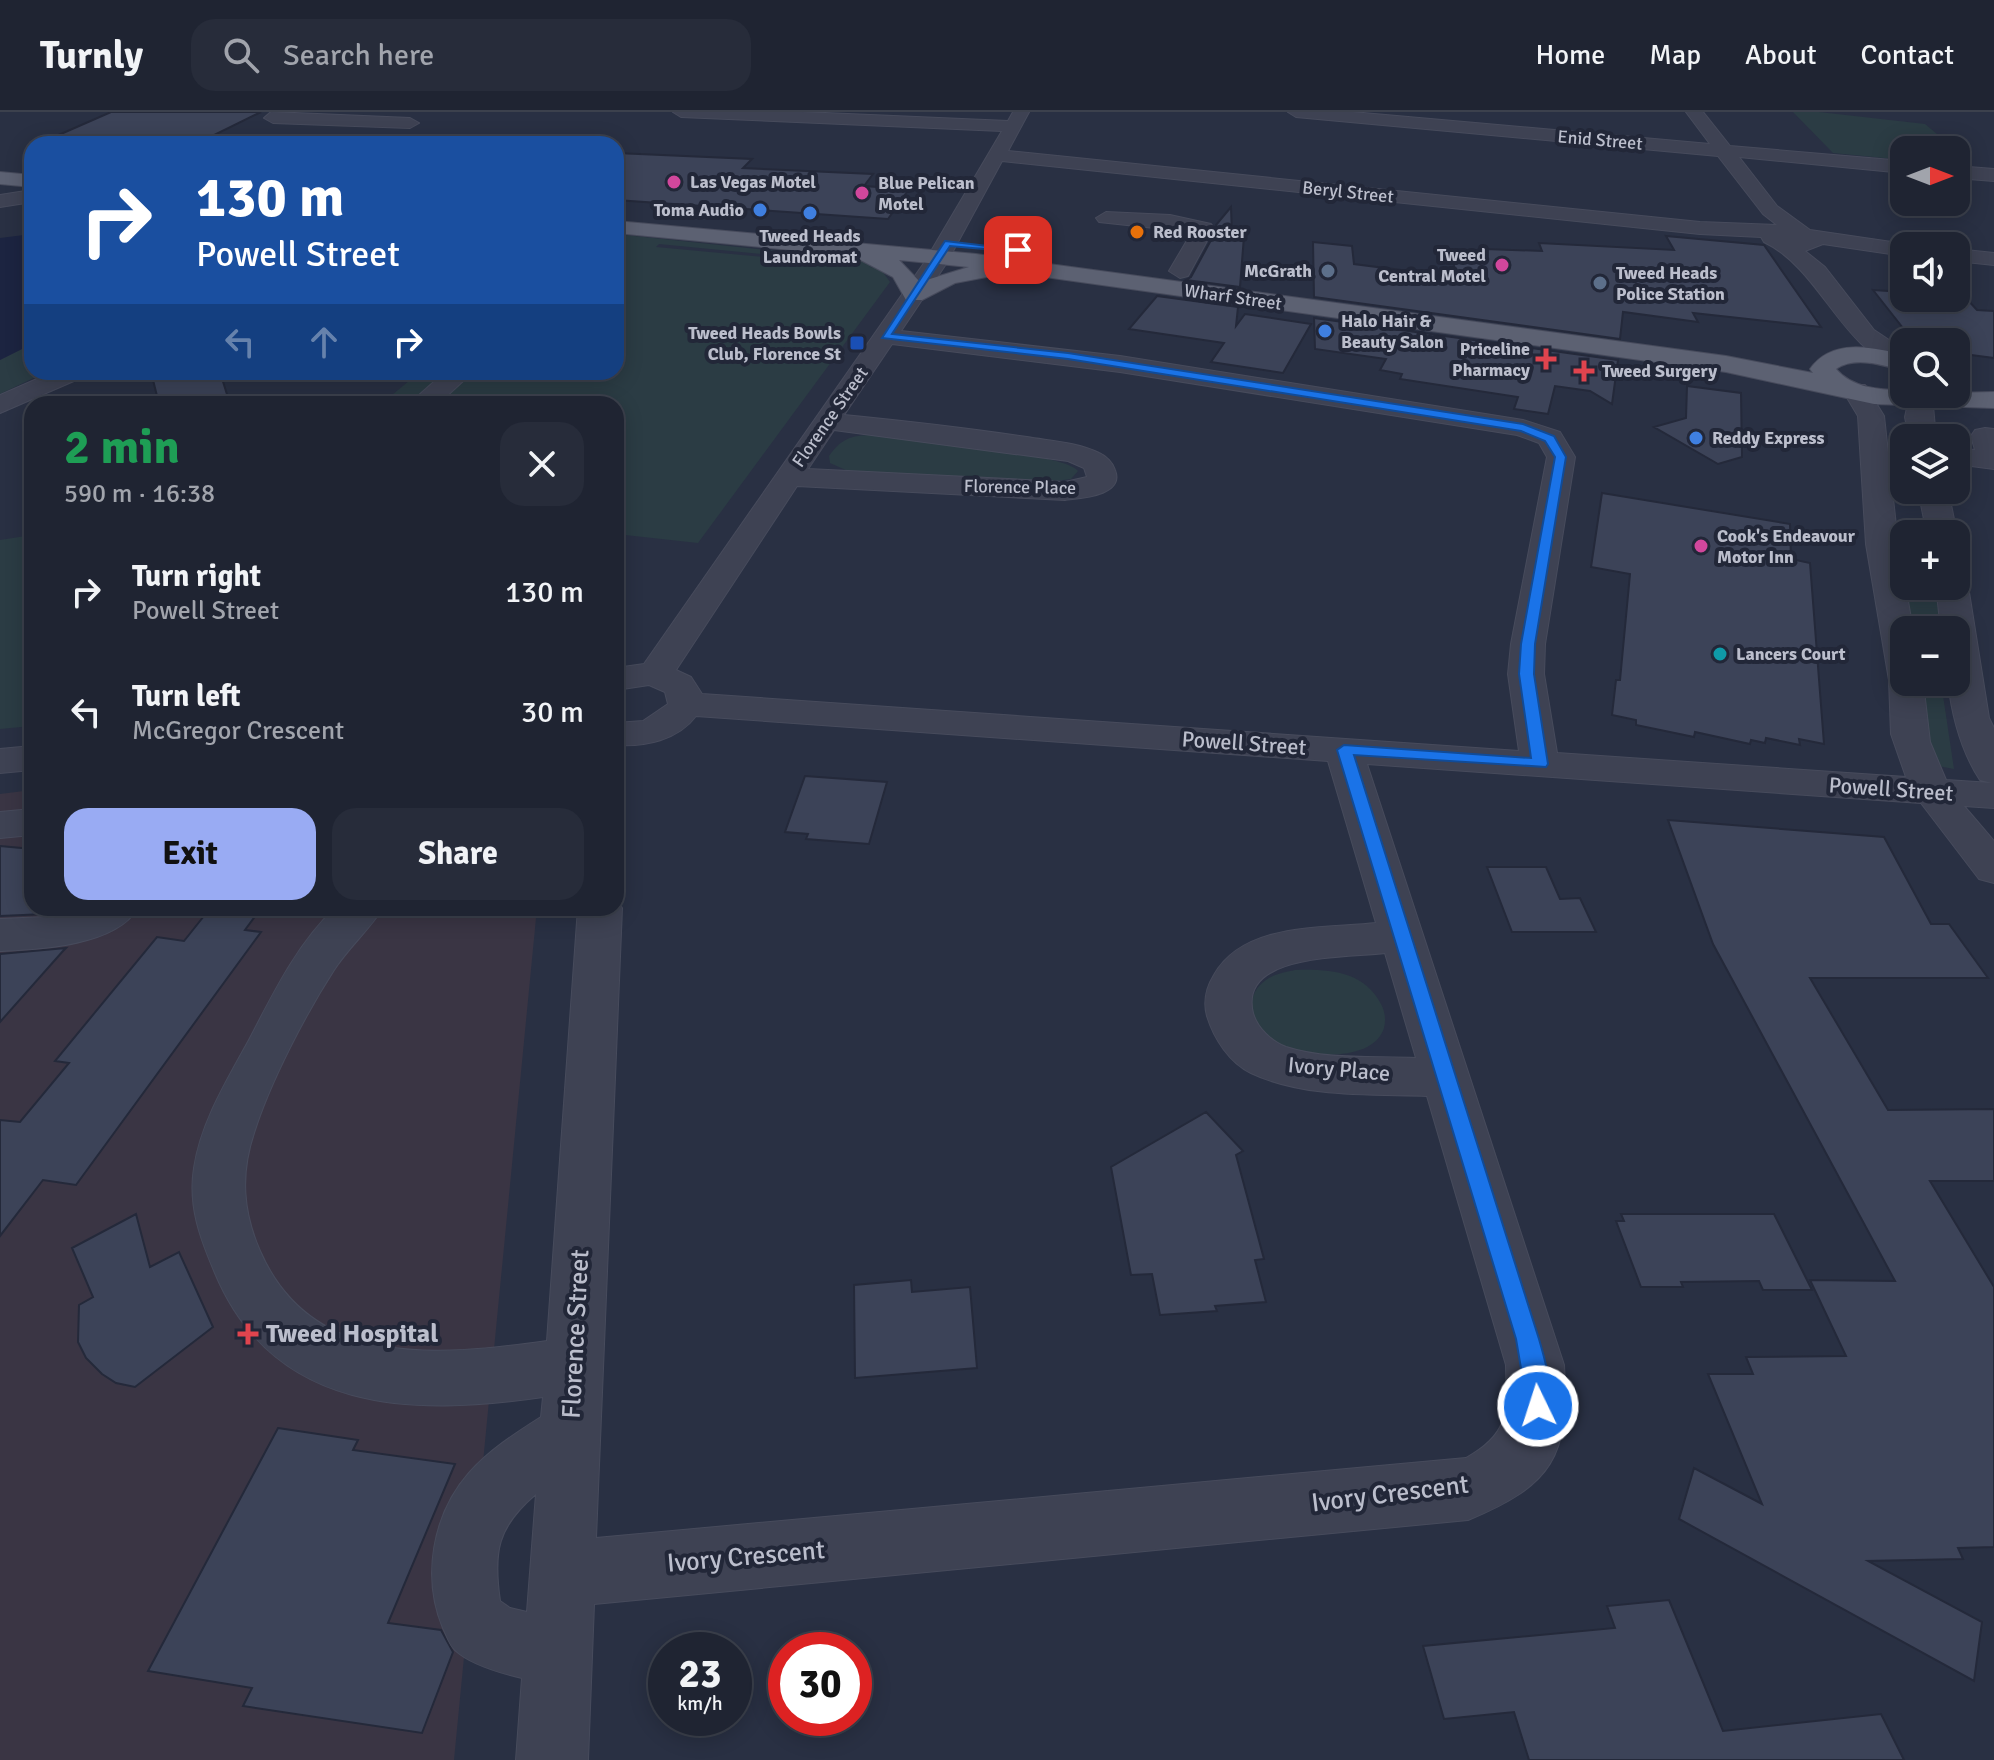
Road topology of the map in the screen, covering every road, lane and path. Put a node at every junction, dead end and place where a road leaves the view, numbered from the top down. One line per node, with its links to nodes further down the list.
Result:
1 (284, 112): 7 (street)
2 (429, 112): 7 (street)
3 (681, 112): 6 (street)
4 (1296, 112): 9 (street, Enid Street)
5 (1694, 112): 9 (street)
6 (1017, 119): 10 (street, Florence Street)
7 (410, 123): 8 (street)
8 (387, 136)
9 (1725, 151): 11 (street, Enid Street); 23 (street)
10 (997, 155): 23 (street, Beryl Street); 26 (street, Florence Street)
11 (1890, 166)
12 (0, 168): 13 (main road)
13 (24, 170)
14 (1970, 173): 15 (street)
15 (1994, 175)
16 (0, 178): 17 (main road)
17 (24, 180)
18 (24, 197): 19 (street)
19 (0, 201)
20 (624, 217): 26 (main road, Wharf Street)
21 (1106, 218): 29 (street)
22 (624, 228): 24 (main road, Wharf Street)
23 (1792, 239): 25 (street, Beryl Street); 32 (street)
24 (836, 246): 26 (main road, Wharf Street); 31 (main road)
25 (1890, 248)
26 (944, 250): 29 (main road, Wharf Street); 30 (main road, Wharf Street); 31 (street, Florence Street)
27 (1970, 256): 28 (street)
28 (1994, 259)
29 (1180, 271): 35 (main road, Wharf Street)
30 (1055, 272): 31 (main road); 41 (main road, Wharf Street)
31 (914, 295): 33 (street, Florence Street)
32 (1865, 335): 34 (street); 35 (street)
33 (886, 336): 47 (street, Florence Street); 60 (street)
34 (1890, 352)
35 (1846, 356): 36 (main road, Wharf Street); 41 (main road)
36 (1890, 361)
37 (56, 380): 46 (street)
38 (450, 380): 42 (street)
39 (1970, 380): 40 (main road)
40 (1994, 386)
41 (1852, 390): 43 (main road, Wharf Street); 49 (street)
42 (432, 396)
43 (1890, 398)
44 (1970, 399): 45 (main road)
45 (1994, 400)
46 (0, 405)
47 (827, 421): 51 (street, Florence Street); 51 (street, Florence Place)
48 (1994, 437): 50 (street)
49 (1888, 447): 53 (street)
50 (1970, 458)
51 (789, 477): 54 (street, Florence Street)
52 (1954, 600): 61 (street)
53 (1894, 616)
54 (655, 675): 55 (street); 57 (street)
55 (624, 678)
56 (1906, 696): 62 (street)
57 (686, 704): 58 (street); 59 (street, Powell Street)
58 (624, 733)
59 (1344, 750): 60 (street, Powell Street); 71 (street, Ivory Crescent)
60 (1540, 764): 62 (street, Powell Street)
61 (1994, 772)
62 (1935, 793): 63 (street, Powell Street); 66 (street)
63 (1994, 796)
64 (24, 823): 65 (street)
65 (0, 825)
66 (1994, 869)
67 (102, 916): 70 (street)
68 (355, 916): 73 (street)
69 (600, 916): 73 (street, Florence Street)
70 (0, 935)
71 (1401, 936): 72 (street, Ivory Crescent); 72 (street, Ivory Place)
72 (1446, 1078): 75 (street, Ivory Crescent)
73 (574, 1365): 74 (street, Florence Street)
74 (570, 1433): 75 (street, Florence Street); 76 (street)
75 (563, 1574): 76 (street, Florence Street)
76 (558, 1651): 77 (street, Florence Street)
77 (552, 1760)

